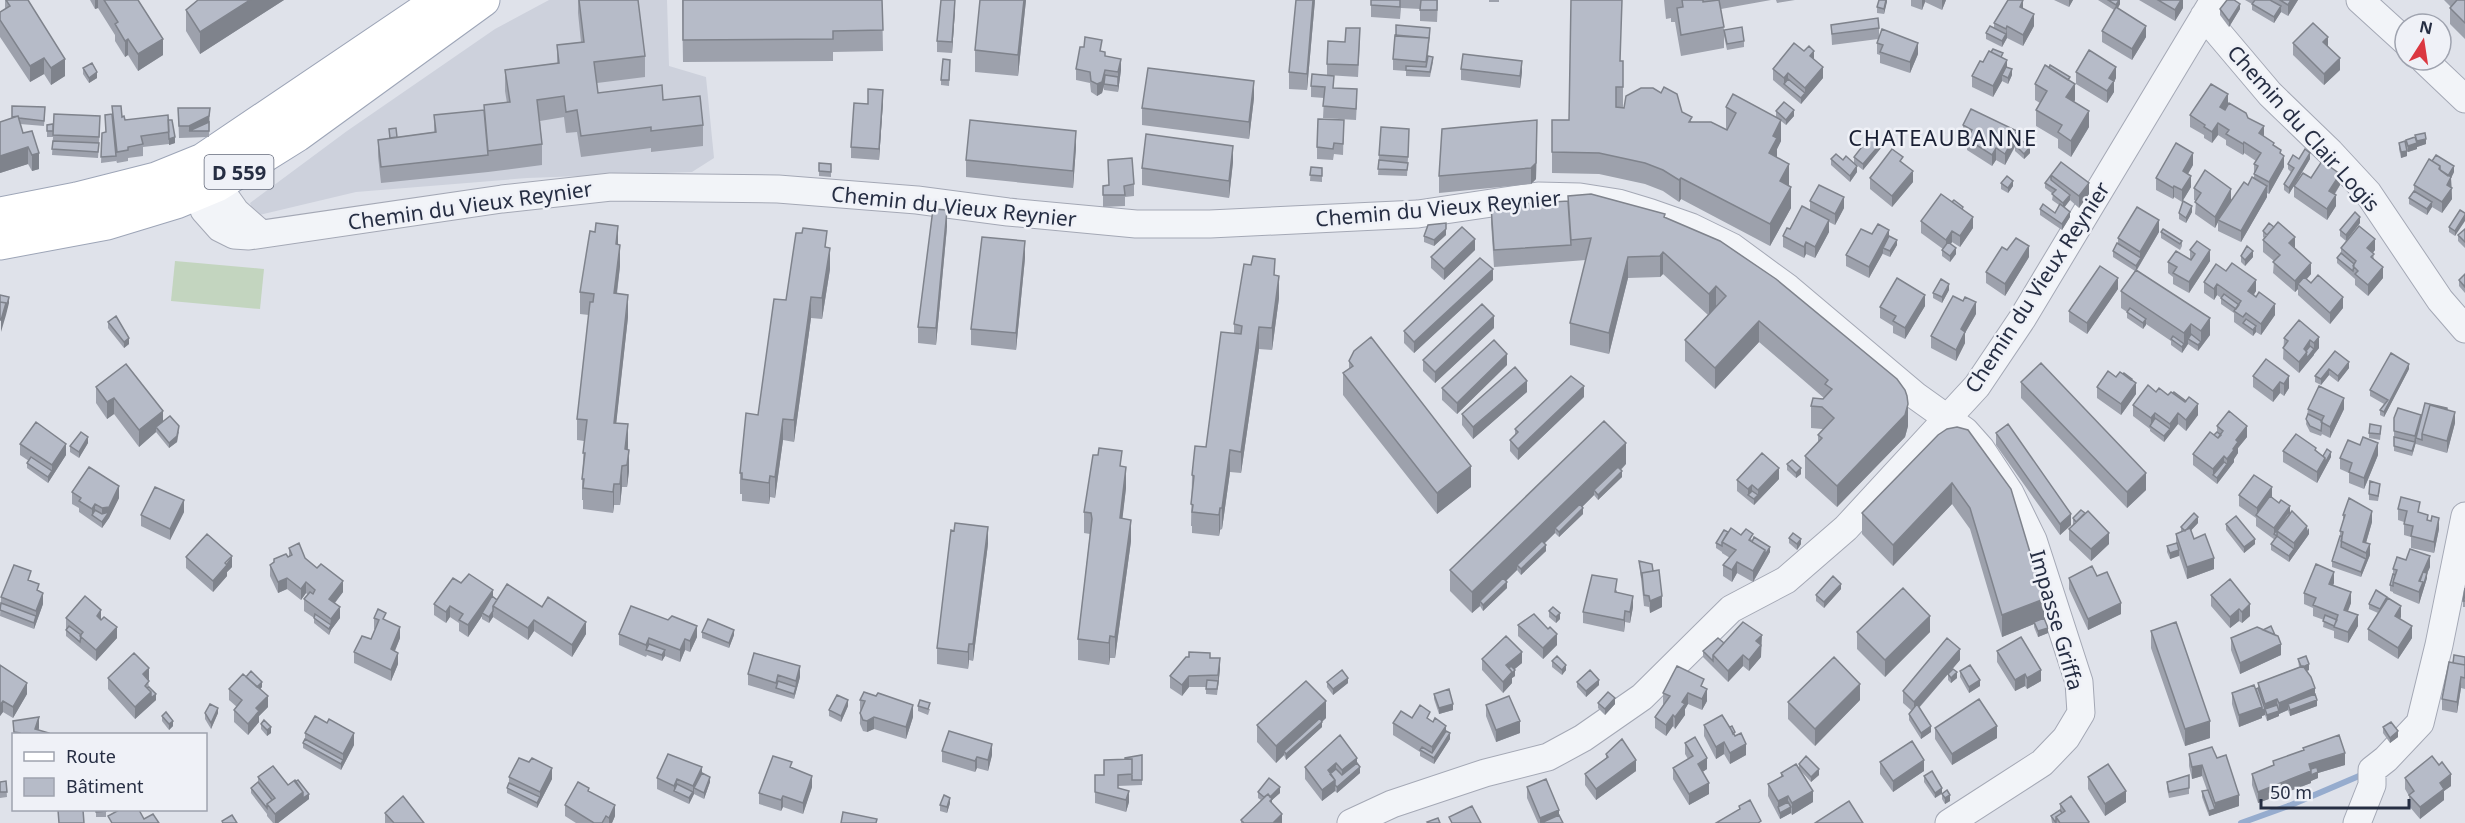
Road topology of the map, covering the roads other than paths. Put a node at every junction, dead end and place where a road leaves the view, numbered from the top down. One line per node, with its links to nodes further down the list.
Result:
1 (440, 0): 8 (main road, D 559)
2 (483, 0): 8 (main road, D 559)
3 (2360, 0): 5 (street)
4 (2209, 8): 11 (street, Chemin du Clair Logis); 12 (street, Chemin du Vieux Reynier)
5 (2393, 30)
6 (2437, 72): 7 (street)
7 (2465, 99)
8 (196, 190): 9 (main road, D 559); 10 (main road, D 559); 12 (street, Chemin du Vieux Reynier)
9 (0, 214)
10 (0, 243)
11 (2465, 329)
12 (1947, 418): 14 (street); 15 (street, Impasse Griffa)
13 (2465, 516): 16 (street)
14 (1351, 823)
15 (1949, 823)
16 (2357, 823)

